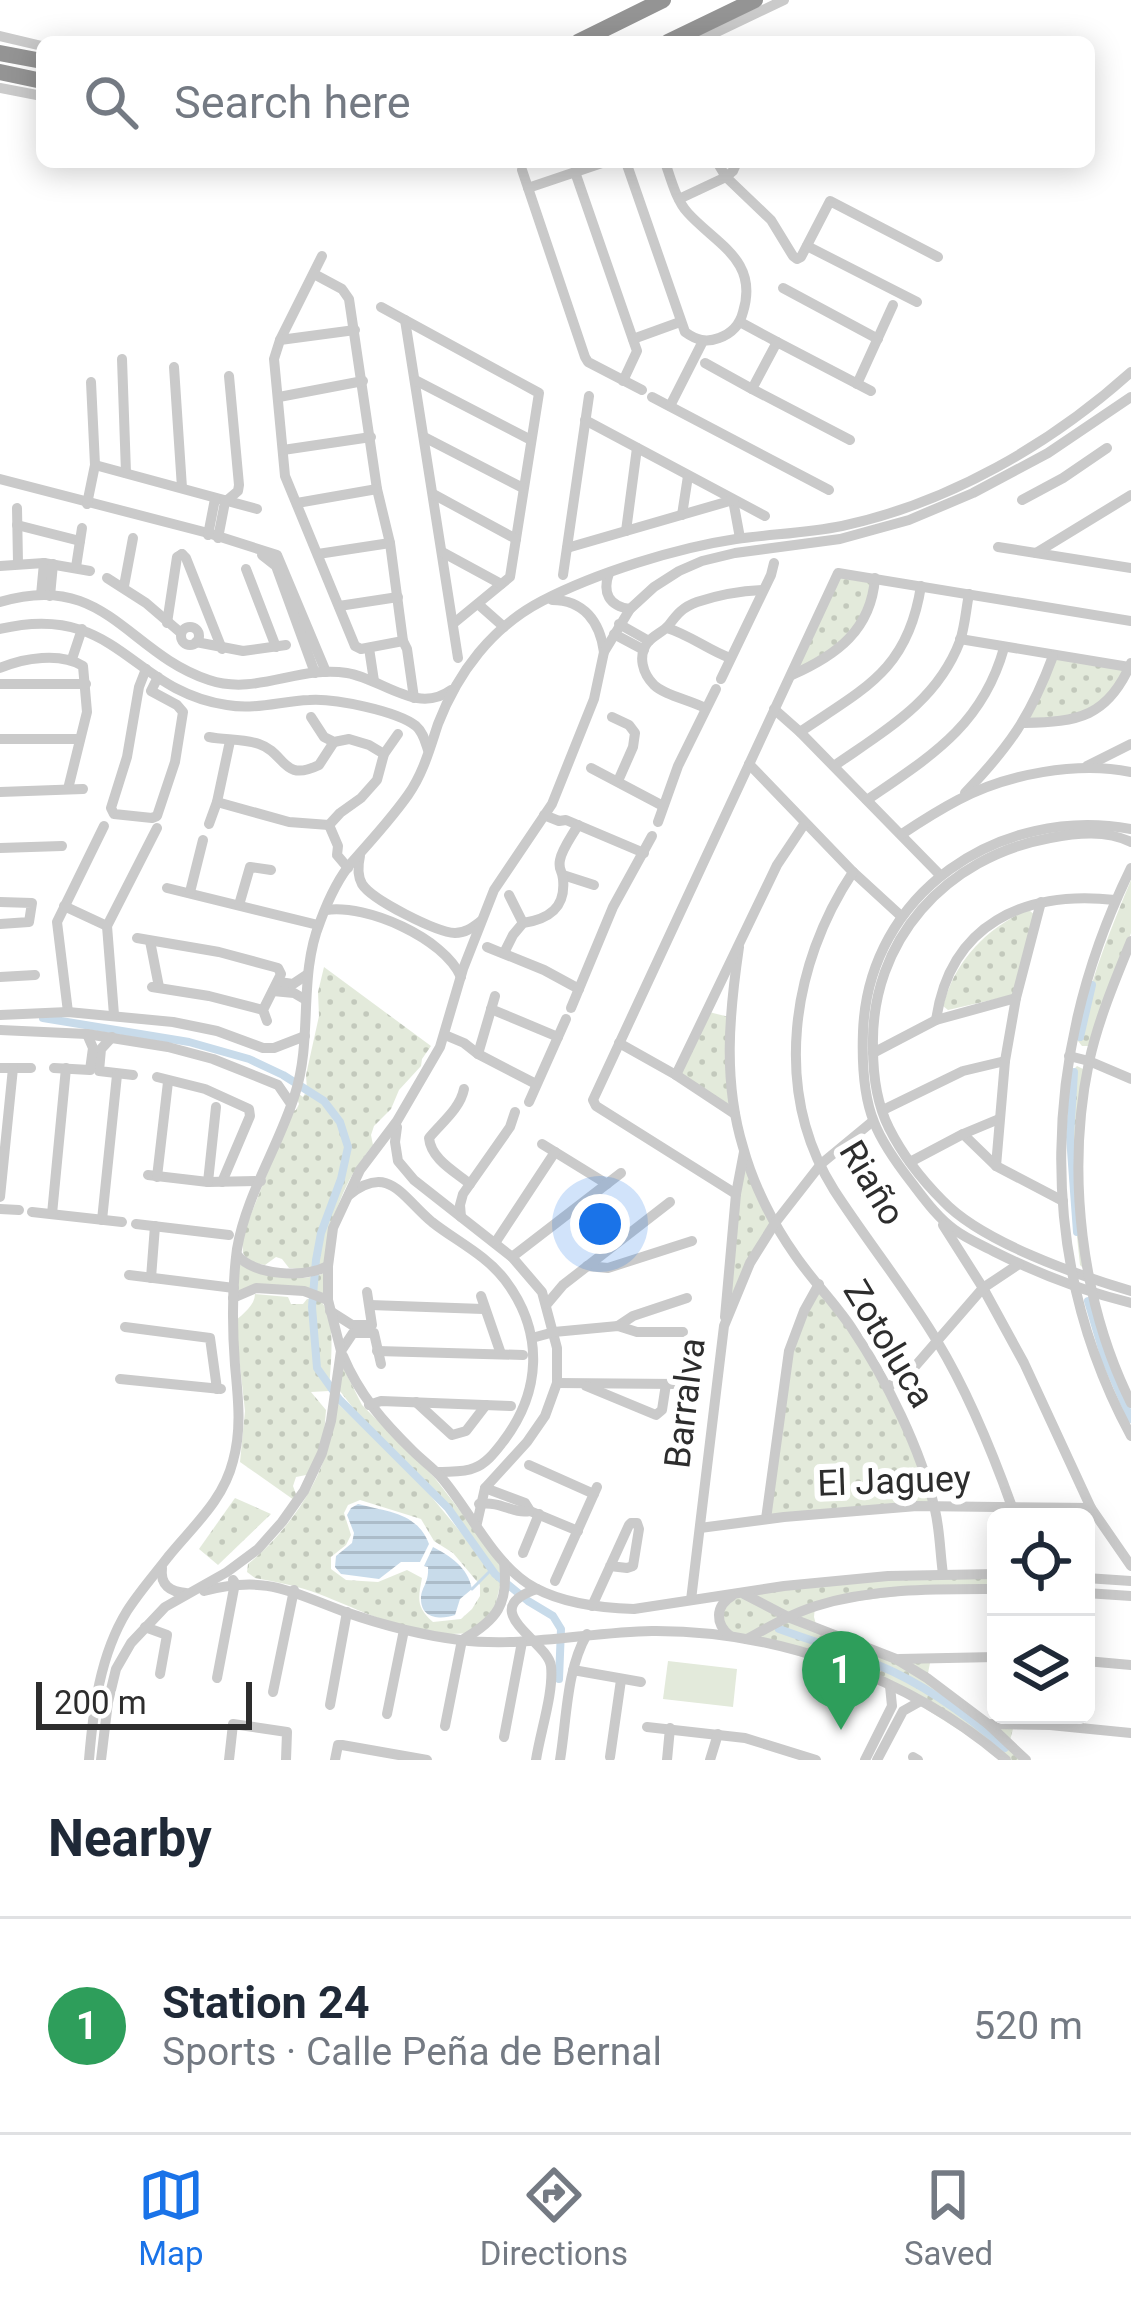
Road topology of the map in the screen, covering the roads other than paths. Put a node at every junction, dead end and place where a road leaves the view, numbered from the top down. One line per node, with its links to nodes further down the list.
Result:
1 (663, 0): 5 (highway)
2 (755, 0): 6 (highway)
3 (784, 0): 7 (street)
4 (0, 36): 8 (street)
5 (590, 36)
6 (680, 36)
7 (709, 36)
8 (36, 45)
9 (0, 52): 10 (highway)
10 (36, 61)
11 (0, 72): 12 (highway)
12 (36, 80)
13 (0, 88): 14 (street)
14 (36, 95)
15 (587, 168): 21 (street)
16 (628, 168): 34 (street)
17 (667, 168): 24 (street)
18 (721, 168): 22 (street)
19 (734, 168): 22 (street)
20 (522, 170): 23 (street)
21 (575, 172): 23 (street); 37 (street)
22 (726, 177): 24 (street); 25 (street)
23 (528, 188): 49 (street)
24 (679, 199): 35 (street)
25 (807, 246): 27 (street); 30 (street)
26 (322, 256): 28 (street)
27 (938, 257)
28 (314, 274): 36 (street); 39 (street)
29 (783, 288): 38 (street)
30 (917, 302)
31 (893, 305): 38 (street)
32 (381, 307): 33 (street)
33 (405, 320): 47 (street); 61 (street)
34 (680, 322): 37 (street); 40 (street)
35 (740, 322): 40 (street); 41 (street)
36 (355, 330): 39 (street); 48 (street)
37 (633, 339): 49 (street)
38 (878, 339): 51 (street)
39 (280, 340): 55 (street)
40 (703, 341): 57 (street)
41 (777, 342): 51 (street); 52 (street)
42 (122, 359): 68 (street)
43 (705, 363): 52 (street)
44 (174, 367): 72 (street)
45 (1131, 372): 89 (street)
46 (229, 376): 78 (street)
47 (415, 380): 60 (street); 61 (street)
48 (364, 381): 55 (street); 59 (street)
49 (623, 381): 57 (street)
50 (91, 382): 67 (street)
51 (856, 384): 53 (street)
52 (752, 389): 62 (street)
53 (871, 392)
54 (589, 396): 58 (street)
55 (278, 397): 65 (street)
56 (1131, 397): 66 (street)
57 (670, 406): 75 (street)
58 (585, 421): 63 (street); 96 (street)
59 (371, 436): 65 (street); 74 (street)
60 (424, 436): 73 (street); 76 (street)
61 (531, 440): 73 (street)
62 (850, 440)
63 (637, 448): 69 (street); 88 (street)
64 (1106, 448): 70 (street)
65 (283, 450): 81 (street)
66 (1048, 453): 70 (street); 97 (street)
67 (95, 465): 68 (street); 82 (street)
68 (126, 473): 72 (street)
69 (688, 476): 79 (street); 85 (street)
70 (1063, 478): 80 (street)
71 (5, 482): 82 (street)
72 (182, 488): 78 (street)
73 (523, 488): 92 (street)
74 (377, 489): 81 (street); 94 (street)
75 (829, 490)
76 (434, 494): 92 (street); 98 (street)
77 (1131, 495): 99 (street)
78 (220, 500): 84 (street); 90 (street)
79 (733, 500): 85 (street); 86 (street); 93 (street)
80 (1022, 500)
81 (297, 502): 100 (street)
82 (87, 504): 90 (street)
83 (17, 508): 87 (street)
84 (257, 509)
85 (682, 515): 88 (street)
86 (765, 516)
87 (17, 525): 102 (street); 103 (street)
88 (626, 531): 96 (street)
89 (778, 536): 93 (street); 97 (street)
90 (213, 537): 149 (street)
91 (133, 538): 114 (street)
92 (516, 538): 113 (street)
93 (740, 538): 109 (street)
94 (390, 543): 100 (street); 119 (street)
95 (998, 547): 99 (street)
96 (567, 548): 110 (street)
97 (780, 550): 124 (street)
98 (442, 552): 113 (street); 127 (street)
99 (1036, 553): 106 (street)
100 (318, 554): 123 (street)
101 (1131, 556): 106 (street)
102 (18, 563): 103 (street); 105 (street)
103 (48, 563): 118 (street)
104 (773, 563): 116 (street)
105 (0, 566)
106 (1116, 566): 107 (street)
107 (1131, 568)
108 (246, 569): 139 (street)
109 (609, 573): 120 (street); 124 (street)
110 (563, 575)
111 (107, 578): 114 (street)
112 (875, 578): 115 (street); 150 (street); 150 (street)
113 (501, 584): 122 (street)
114 (124, 586): 126 (street)
115 (921, 586): 117 (street); 166 (street)
116 (762, 590): 129 (street); 143 (street)
117 (969, 594): 125 (street); 133 (street)
118 (46, 596): 121 (street); 145 (street)
119 (398, 597): 123 (street); 135 (street)
120 (543, 601): 128 (street); 140 (street)
121 (0, 602)
122 (478, 604): 127 (street); 128 (street)
123 (339, 606): 137 (street)
124 (630, 609): 132 (street)
125 (1131, 621)
126 (167, 623): 134 (street); 139 (street)
127 (454, 623): 142 (street)
128 (504, 627): 156 (street)
129 (668, 628): 136 (street); 143 (street)
130 (0, 629): 131 (street)
131 (82, 629): 144 (street); 148 (street)
132 (616, 629): 136 (street); 140 (street)
133 (961, 639): 138 (street); 179 (street)
134 (188, 640): 139 (street); 145 (street)
135 (403, 641): 137 (street); 158 (street)
136 (646, 645): 160 (street)
137 (365, 648): 152 (street)
138 (1004, 648): 141 (street); 189 (street)
139 (222, 649)
140 (604, 652): 191 (street)
141 (1053, 656): 146 (street); 165 (street)
142 (458, 658)
143 (730, 658): 160 (street)
144 (72, 659): 147 (street); 154 (street)
145 (177, 664): 149 (street)
146 (1130, 665): 165 (street)
147 (0, 668)
148 (146, 669): 151 (street); 157 (street)
149 (321, 672): 152 (street)
150 (792, 675): 161 (street)
151 (158, 677): 157 (street); 159 (street)
152 (366, 678): 155 (street); 159 (street)
153 (0, 684): 154 (street)
154 (86, 684): 170 (street)
155 (390, 688): 158 (street); 162 (street)
156 (454, 688): 158 (street); 174 (street)
157 (145, 689): 157 (street)
158 (414, 698)
159 (356, 704): 162 (street)
160 (705, 707): 192 (street)
161 (774, 709): 166 (street); 178 (street)
162 (380, 712): 174 (street)
163 (311, 716): 172 (street)
164 (612, 717): 184 (street)
165 (1024, 724): 176 (street)
166 (800, 732): 179 (street)
167 (398, 734): 175 (street)
168 (209, 737): 171 (street)
169 (0, 739): 170 (street)
170 (80, 739): 185 (street)
171 (230, 741): 172 (street); 190 (street)
172 (334, 742): 175 (street)
173 (1131, 743): 180 (street)
174 (429, 752): 209 (street)
175 (385, 754): 198 (street)
176 (1002, 754): 183 (street); 188 (street)
177 (1131, 756): 182 (street)
178 (748, 764): 197 (street); 257 (street)
179 (834, 766): 189 (street)
180 (1087, 766): 182 (street); 183 (street)
181 (592, 768): 184 (street)
182 (1127, 772)
183 (1006, 780): 188 (street)
184 (618, 781): 192 (street)
185 (68, 789): 186 (street); 187 (street)
186 (83, 789)
187 (0, 792)
188 (961, 798): 202 (street)
189 (867, 800): 202 (street)
190 (217, 802): 196 (street); 198 (street)
191 (553, 804): 193 (street); 195 (street)
192 (663, 806): 194 (street)
193 (544, 815): 195 (street); 226 (street)
194 (658, 822)
195 (572, 823): 208 (street); 214 (street)
196 (208, 824)
197 (805, 824): 212 (street); 233 (street)
198 (329, 825): 209 (street)
199 (104, 826): 222 (street)
200 (157, 828): 230 (street)
201 (1131, 829): 213 (street)
202 (902, 834): 213 (street)
203 (652, 836): 208 (street)
204 (203, 840): 217 (street)
205 (1131, 842): 259 (street)
206 (62, 846): 207 (street)
207 (0, 848)
208 (644, 853): 240 (street)
209 (354, 862): 224 (street); 226 (street)
210 (1131, 868): 219 (street)
211 (272, 870): 223 (street)
212 (853, 872): 225 (street); 288 (street, Riaño)
213 (939, 874): 225 (street)
214 (563, 875): 215 (street); 227 (street)
215 (594, 885)
216 (167, 888): 217 (street)
217 (190, 892): 223 (street)
218 (509, 896): 227 (street)
219 (1115, 900): 221 (street); 260 (street)
220 (0, 902): 228 (street)
221 (1042, 902): 241 (street); 248 (street)
222 (64, 905): 230 (street); 243 (street)
223 (239, 905): 229 (street)
224 (326, 910): 229 (street); 238 (street)
225 (901, 916): 282 (street)
226 (483, 920): 238 (street)
227 (524, 923): 234 (street)
228 (0, 924)
229 (318, 925): 235 (street)
230 (107, 926): 246 (street)
231 (1131, 941): 262 (street)
232 (487, 947): 234 (street)
233 (739, 947): 244 (street); 247 (street)
234 (504, 953): 240 (street)
235 (308, 974): 239 (street); 242 (street)
236 (34, 975): 237 (street)
237 (0, 976)
238 (460, 977): 256 (street)
239 (276, 986): 239 (street); 242 (street)
240 (579, 989): 254 (street)
241 (1016, 998): 248 (street); 263 (street)
242 (306, 1000): 252 (street)
243 (68, 1012): 245 (street); 246 (street)
244 (709, 1012): 247 (street); 270 (street)
245 (0, 1015)
246 (114, 1015): 250 (street)
247 (729, 1016): 278 (street)
248 (936, 1021): 259 (street)
249 (0, 1030): 251 (street)
250 (217, 1030): 255 (street); 261 (street)
251 (87, 1034): 253 (street); 267 (street)
252 (305, 1036): 255 (street); 275 (street)
253 (112, 1037): 261 (street); 267 (street)
254 (558, 1037): 258 (street); 272 (street)
255 (248, 1041): 264 (street)
256 (443, 1041): 258 (street); 281 (street)
257 (619, 1043): 270 (street); 297 (street)
258 (473, 1051): 272 (street)
259 (873, 1053): 277 (street)
260 (1069, 1056): 262 (street); 303 (street)
261 (213, 1058): 264 (street)
262 (1089, 1060): 271 (street); 326 (street)
263 (1005, 1061): 277 (street); 280 (street)
264 (238, 1067): 275 (street)
265 (6, 1068): 266 (street); 299 (street)
266 (31, 1068)
267 (95, 1071): 268 (street); 306 (street)
268 (117, 1075): 269 (street); 308 (street)
269 (133, 1075)
270 (676, 1075): 278 (street)
271 (1131, 1079)
272 (536, 1084): 274 (street)
273 (466, 1087): 296 (street)
274 (529, 1102)
275 (291, 1104): 292 (street)
276 (215, 1107): 293 (street)
277 (883, 1110): 287 (street)
278 (735, 1114): 286 (street)
279 (513, 1117): 296 (street)
280 (999, 1119): 283 (street); 289 (street)
281 (397, 1121): 290 (street); 300 (street)
282 (873, 1121): 288 (street, Barralva); 304 (street)
283 (963, 1134): 287 (street); 289 (street)
284 (542, 1144): 285 (street)
285 (555, 1152): 294 (street); 315 (street)
286 (744, 1152): 297 (street); 310 (street, Zotoluca)
287 (910, 1162): 304 (street)
288 (821, 1164): 310 (street, Barralva); 344 (street, Riaño)
289 (996, 1166): 303 (street)
290 (406, 1171): 295 (street); 301 (street)
291 (621, 1173): 294 (street)
292 (260, 1181): 293 (street); 298 (street)
293 (219, 1182): 293 (street); 298 (street)
294 (607, 1184): 317 (street)
295 (392, 1186): 300 (street); 343 (street)
296 (467, 1189): 301 (street); 307 (street)
297 (736, 1194): 318 (street)
298 (254, 1195): 316 (street)
299 (0, 1197)
300 (347, 1197): 321 (street)
301 (442, 1202): 307 (street)
302 (670, 1202): 322 (street)
303 (1063, 1202): 323 (street)
304 (940, 1208): 320 (street); 323 (street); 329 (street)
305 (0, 1209): 306 (street)
306 (52, 1214): 308 (street)
307 (461, 1217): 315 (street)
308 (102, 1220): 309 (street)
309 (122, 1222)
310 (775, 1223): 319 (street, Barralva); 327 (street, Zotoluca)
311 (136, 1224): 312 (street)
312 (155, 1226): 313 (street); 325 (street)
313 (229, 1235)
314 (692, 1241): 322 (street)
315 (495, 1243): 317 (street)
316 (236, 1255): 321 (street); 331 (street)
317 (512, 1257): 333 (street)
318 (729, 1258): 319 (street); 339 (street)
319 (750, 1263): 339 (street, Barralva)
320 (1019, 1264): 328 (street); 329 (street)
321 (328, 1266): 335 (street)
322 (586, 1266): 333 (street)
323 (1071, 1270): 326 (street); 328 (street)
324 (129, 1275): 325 (street)
325 (151, 1278): 331 (street)
326 (1090, 1279): 330 (street); 332 (street)
327 (818, 1284): 353 (street, Zotoluca); 372 (street)
328 (1074, 1287): 332 (street); 361 (street)
329 (983, 1288): 344 (street); 369 (street)
330 (1131, 1291)
331 (233, 1293): 335 (street); 348 (street)
332 (1093, 1294): 336 (street); 356 (street)
333 (544, 1298): 341 (street)
334 (687, 1298): 337 (street)
335 (320, 1299): 340 (street); 345 (street)
336 (1131, 1303)
337 (618, 1326): 341 (street); 342 (street)
338 (125, 1327): 349 (street)
339 (724, 1327): 374 (street, Barralva)
340 (353, 1329): 345 (street); 346 (street); 346 (street)
341 (554, 1332): 343 (street); 351 (street)
342 (683, 1332)
343 (532, 1338): 362 (street)
344 (938, 1341): 353 (street); 367 (street, Riaño)
345 (340, 1351): 357 (street); 383 (street)
346 (500, 1354): 347 (street)
347 (523, 1355)
348 (235, 1365): 349 (street); 378 (street)
349 (214, 1368): 350 (street)
350 (120, 1379)
351 (557, 1383): 352 (street); 365 (street)
352 (577, 1383): 352 (street)
353 (888, 1388): 368 (street, Zotoluca)
354 (389, 1401): 355 (street); 357 (street); 360 (street)
355 (416, 1402): 358 (street); 358 (street)
356 (1131, 1403)
357 (369, 1405): 360 (street)
358 (486, 1405): 359 (street)
359 (511, 1406)
360 (382, 1421): 364 (street)
361 (1131, 1436)
362 (481, 1464): 364 (street); 365 (street)
363 (529, 1465): 375 (street)
364 (437, 1472): 373 (street)
365 (488, 1483): 366 (street); 370 (street)
366 (479, 1504): 370 (street); 373 (street)
367 (1012, 1507): 368 (street, El Jaguey); 369 (street, El Jaguey)
368 (935, 1508): 372 (street, El Jaguey); 381 (street, Zotoluca)
369 (1091, 1508)
370 (534, 1513): 375 (street); 376 (street)
371 (1095, 1514): 379 (street)
372 (766, 1519): 374 (street, El Jaguey)
373 (476, 1523): 377 (street)
374 (700, 1528): 394 (street, Barralva)
375 (578, 1531): 384 (street)
376 (523, 1553)
377 (503, 1560): 387 (street); 408 (street)
378 (162, 1565): 386 (street); 390 (street)
379 (1130, 1565): 385 (street)
380 (610, 1566): 396 (street)
381 (943, 1574): 382 (street); 391 (street)
382 (987, 1574)
383 (231, 1578): 389 (street); 390 (street); 417 (street)
384 (555, 1581)
385 (1124, 1581)
386 (145, 1588): 398 (street); 442 (street)
387 (538, 1589): 396 (street); 409 (street)
388 (987, 1589): 397 (street)
389 (293, 1590): 399 (street); 422 (street)
390 (191, 1594): 398 (street)
391 (739, 1594): 394 (street); 395 (street); 406 (street)
392 (1095, 1594): 393 (street)
393 (1131, 1596)
394 (691, 1600): 396 (street)
395 (760, 1603): 400 (street); 404 (street)
396 (592, 1606)
397 (815, 1606): 400 (street); 402 (street)
398 (165, 1607): 401 (street)
399 (347, 1612): 403 (street); 424 (street)
400 (788, 1617): 402 (street); 404 (street)
401 (145, 1627): 416 (street); 435 (street)
402 (817, 1628): 412 (street)
403 (404, 1630): 408 (street); 425 (street)
404 (759, 1631): 407 (street)
405 (587, 1634): 406 (street); 409 (street); 415 (street)
406 (730, 1636): 407 (street)
407 (747, 1639): 421 (street)
408 (461, 1640): 409 (street); 429 (street)
409 (528, 1641): 434 (street); 438 (street)
410 (987, 1657): 411 (street)
411 (931, 1658): 412 (street); 418 (street)
412 (896, 1659): 418 (street)
413 (1095, 1662): 414 (street)
414 (1131, 1665)
415 (573, 1670): 419 (street); 439 (street)
416 (160, 1674)
417 (217, 1678)
418 (927, 1678): 426 (street)
419 (621, 1680): 420 (street); 441 (street)
420 (641, 1682)
421 (890, 1686): 423 (street); 453 (street)
422 (274, 1692)
423 (919, 1702): 437 (street); 454 (street)
424 (330, 1705)
425 (387, 1714)
426 (987, 1723)
427 (988, 1724): 428 (street); 437 (street)
428 (1014, 1725): 432 (street); 437 (street)
429 (445, 1726)
430 (647, 1727): 431 (street)
431 (670, 1728): 433 (street); 449 (street)
432 (1131, 1732)
433 (718, 1734): 436 (street); 450 (street)
434 (504, 1737)
435 (102, 1741): 443 (street); 444 (street)
436 (768, 1744): 451 (street); 452 (street)
437 (1007, 1752): 455 (street)
438 (537, 1754): 439 (street)
439 (560, 1756)
440 (392, 1757): 447 (street); 448 (street)
441 (610, 1757)
442 (88, 1760)
443 (100, 1760)
444 (116, 1760)
445 (229, 1760): 446 (street)
446 (286, 1760)
447 (335, 1760)
448 (428, 1760)
449 (667, 1760)
450 (710, 1760)
451 (763, 1760)
452 (816, 1760)
453 (865, 1760)
454 (877, 1760)
455 (1026, 1760)

